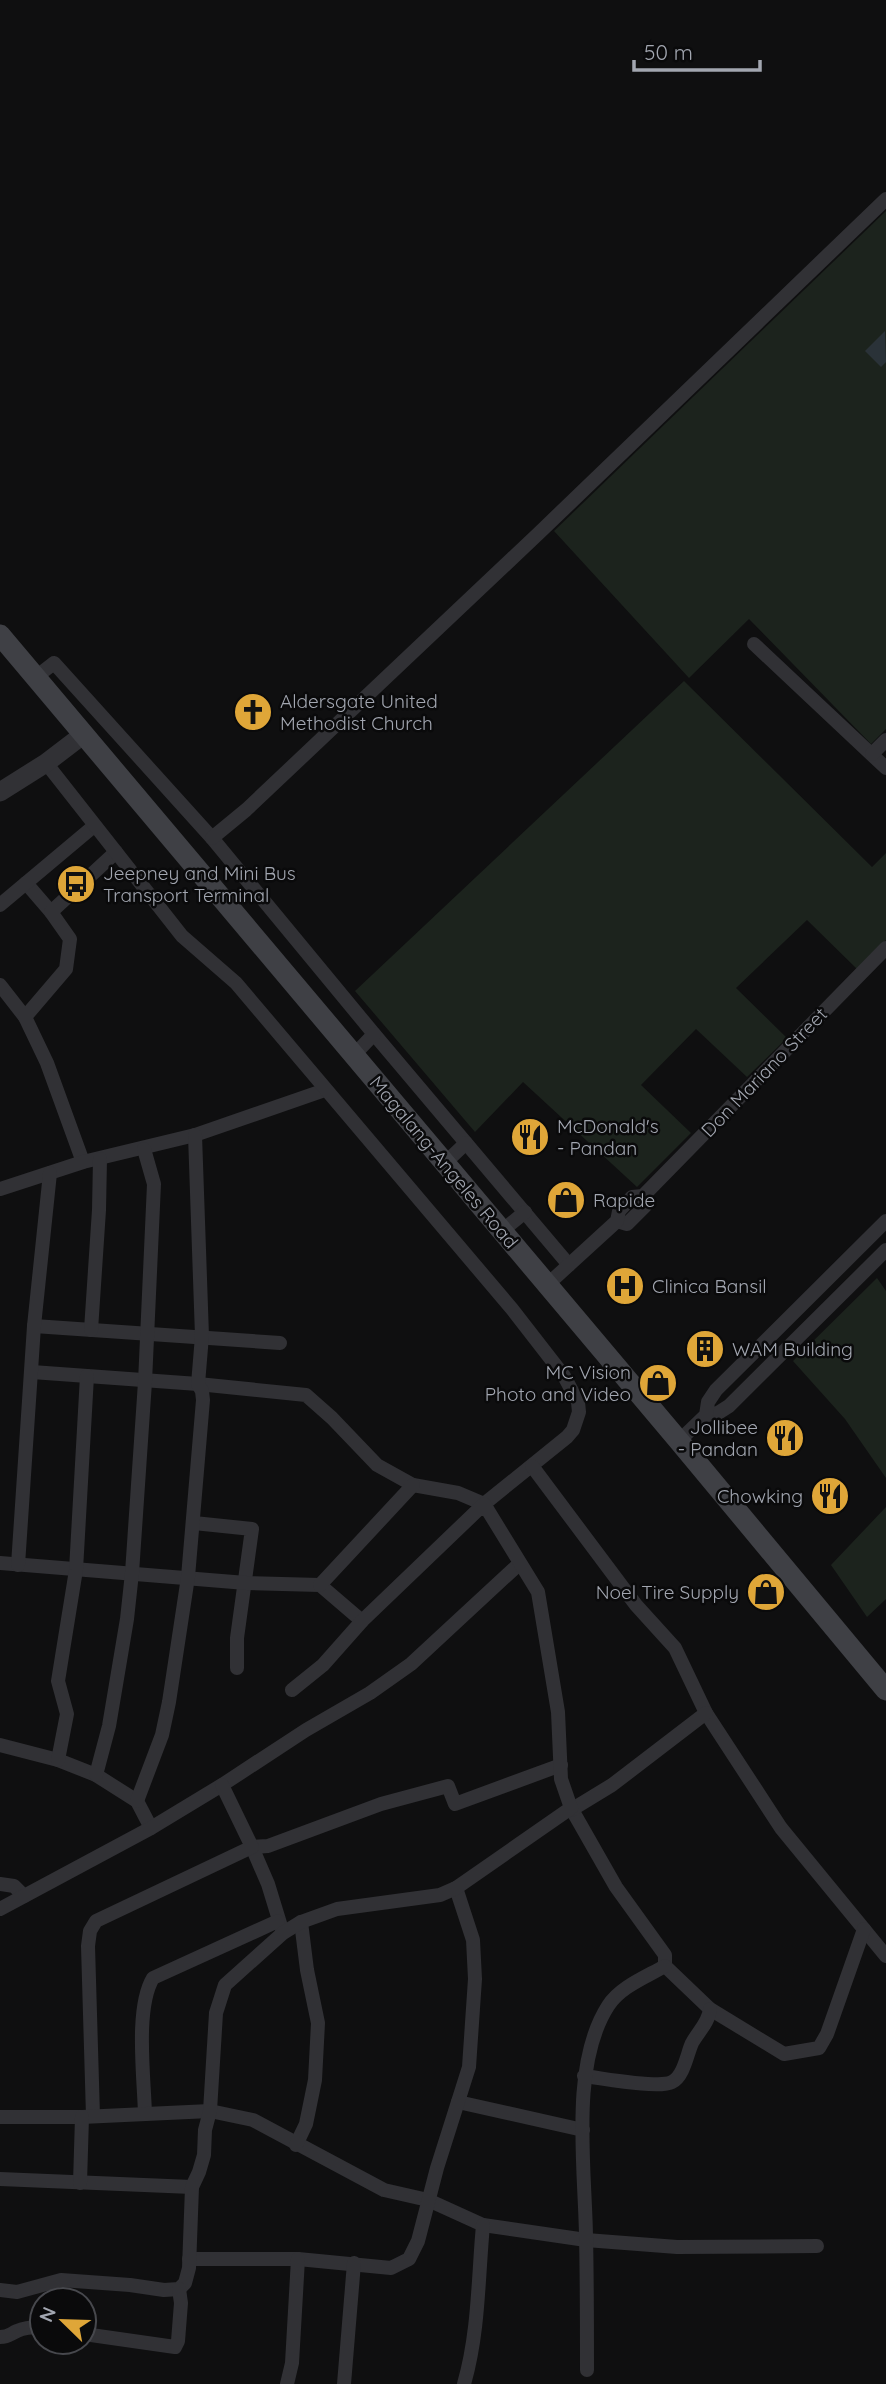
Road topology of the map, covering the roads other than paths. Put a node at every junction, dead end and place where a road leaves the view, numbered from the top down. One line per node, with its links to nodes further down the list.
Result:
1 (886, 199): 12 (street)
2 (0, 635): 4 (main road, Magalang-Angeles Road)
3 (754, 644): 7 (street)
4 (36, 677): 5 (main road, Magalang-Angeles Road); 12 (street)
5 (84, 734): 8 (street); 21 (main road, Magalang-Angeles Road)
6 (886, 740): 7 (street)
7 (872, 754): 9 (street)
8 (46, 763): 10 (street); 11 (street)
9 (886, 768)
10 (0, 792)
11 (94, 826): 13 (street); 14 (street)
12 (212, 838): 20 (street)
13 (116, 852): 16 (street); 22 (street)
14 (26, 883): 15 (street); 16 (street)
15 (0, 905)
16 (51, 912): 19 (street)
17 (886, 948): 35 (street, Don Mariano Street)
18 (0, 985): 19 (street)
19 (25, 1017): 27 (street)
20 (374, 1034): 21 (street); 24 (street)
21 (354, 1055): 28 (main road, Magalang-Angeles Road)
22 (325, 1090): 23 (street); 48 (street)
23 (195, 1135): 25 (street); 40 (street)
24 (466, 1143): 28 (street); 31 (street)
25 (144, 1149): 26 (street); 39 (street)
26 (100, 1159): 27 (street); 38 (street)
27 (83, 1162): 29 (street)
28 (444, 1164): 33 (main road, Magalang-Angeles Road)
29 (50, 1173): 30 (street); 37 (street)
30 (0, 1189)
31 (524, 1212): 33 (street); 35 (street)
32 (886, 1221): 46 (street)
33 (502, 1231): 36 (main road, Magalang-Angeles Road)
34 (886, 1250): 46 (street)
35 (569, 1265): 36 (street, Don Mariano Street)
36 (547, 1285): 47 (main road, Magalang-Angeles Road)
37 (34, 1326): 38 (street); 42 (street)
38 (91, 1330): 39 (street)
39 (148, 1333): 40 (street); 44 (street)
40 (202, 1336): 41 (street); 45 (street)
41 (280, 1343)
42 (32, 1372): 43 (street); 54 (street)
43 (87, 1376): 44 (street); 55 (street)
44 (145, 1381): 45 (street); 56 (street)
45 (198, 1384): 49 (street); 51 (street)
46 (705, 1415): 47 (street)
47 (679, 1441): 63 (main road, Magalang-Angeles Road)
48 (533, 1466): 50 (street); 64 (street)
49 (413, 1485): 50 (street); 59 (street)
50 (484, 1504): 53 (street); 60 (street)
51 (194, 1523): 57 (street); 58 (street)
52 (0, 1563): 54 (street)
53 (519, 1563): 67 (street); 69 (street)
54 (18, 1565): 55 (street)
55 (76, 1570): 56 (street); 66 (street)
56 (132, 1573): 57 (street); 68 (street)
57 (188, 1577): 58 (street); 70 (street)
58 (246, 1583): 59 (street); 61 (street)
59 (320, 1586): 60 (street)
60 (362, 1621): 62 (street)
61 (237, 1668)
62 (292, 1690)
63 (886, 1690)
64 (706, 1713): 71 (street); 80 (street)
65 (0, 1745): 66 (street)
66 (58, 1760): 68 (street)
67 (561, 1765): 71 (street); 73 (street)
68 (96, 1775): 70 (street)
69 (222, 1786): 72 (street); 73 (street)
70 (137, 1801): 72 (street)
71 (571, 1809): 75 (street); 82 (street)
72 (151, 1828): 76 (street)
73 (252, 1847): 79 (street); 88 (street)
74 (0, 1884): 76 (street)
75 (456, 1888): 78 (street); 85 (street)
76 (24, 1896): 77 (street)
77 (0, 1909)
78 (301, 1922): 79 (street); 91 (street)
79 (281, 1927): 86 (street); 87 (street)
80 (864, 1929): 81 (street); 83 (street)
81 (886, 1956)
82 (665, 1966): 83 (street); 84 (street)
83 (710, 2010): 84 (street)
84 (584, 2076): 90 (street)
85 (458, 2102): 90 (street); 95 (street)
86 (209, 2111): 87 (street); 91 (street); 94 (street)
87 (145, 2113): 88 (street)
88 (88, 2116): 89 (street); 93 (street)
89 (0, 2118)
90 (583, 2130): 97 (street)
91 (296, 2145): 95 (street)
92 (0, 2179): 93 (street)
93 (80, 2183): 94 (street)
94 (192, 2187): 99 (street)
95 (428, 2200): 96 (street); 101 (street)
96 (483, 2225): 97 (street); 110 (street)
97 (586, 2240): 98 (street); 107 (street)
98 (817, 2246)
99 (189, 2259): 100 (street); 102 (street)
100 (298, 2259): 101 (street); 108 (street)
101 (354, 2263): 109 (street)
102 (179, 2289): 103 (street); 105 (street)
103 (0, 2290)
104 (28, 2327): 106 (street)
105 (98, 2336)
106 (0, 2337)
107 (587, 2370)
108 (287, 2384)
109 (344, 2384)
110 (464, 2384)

